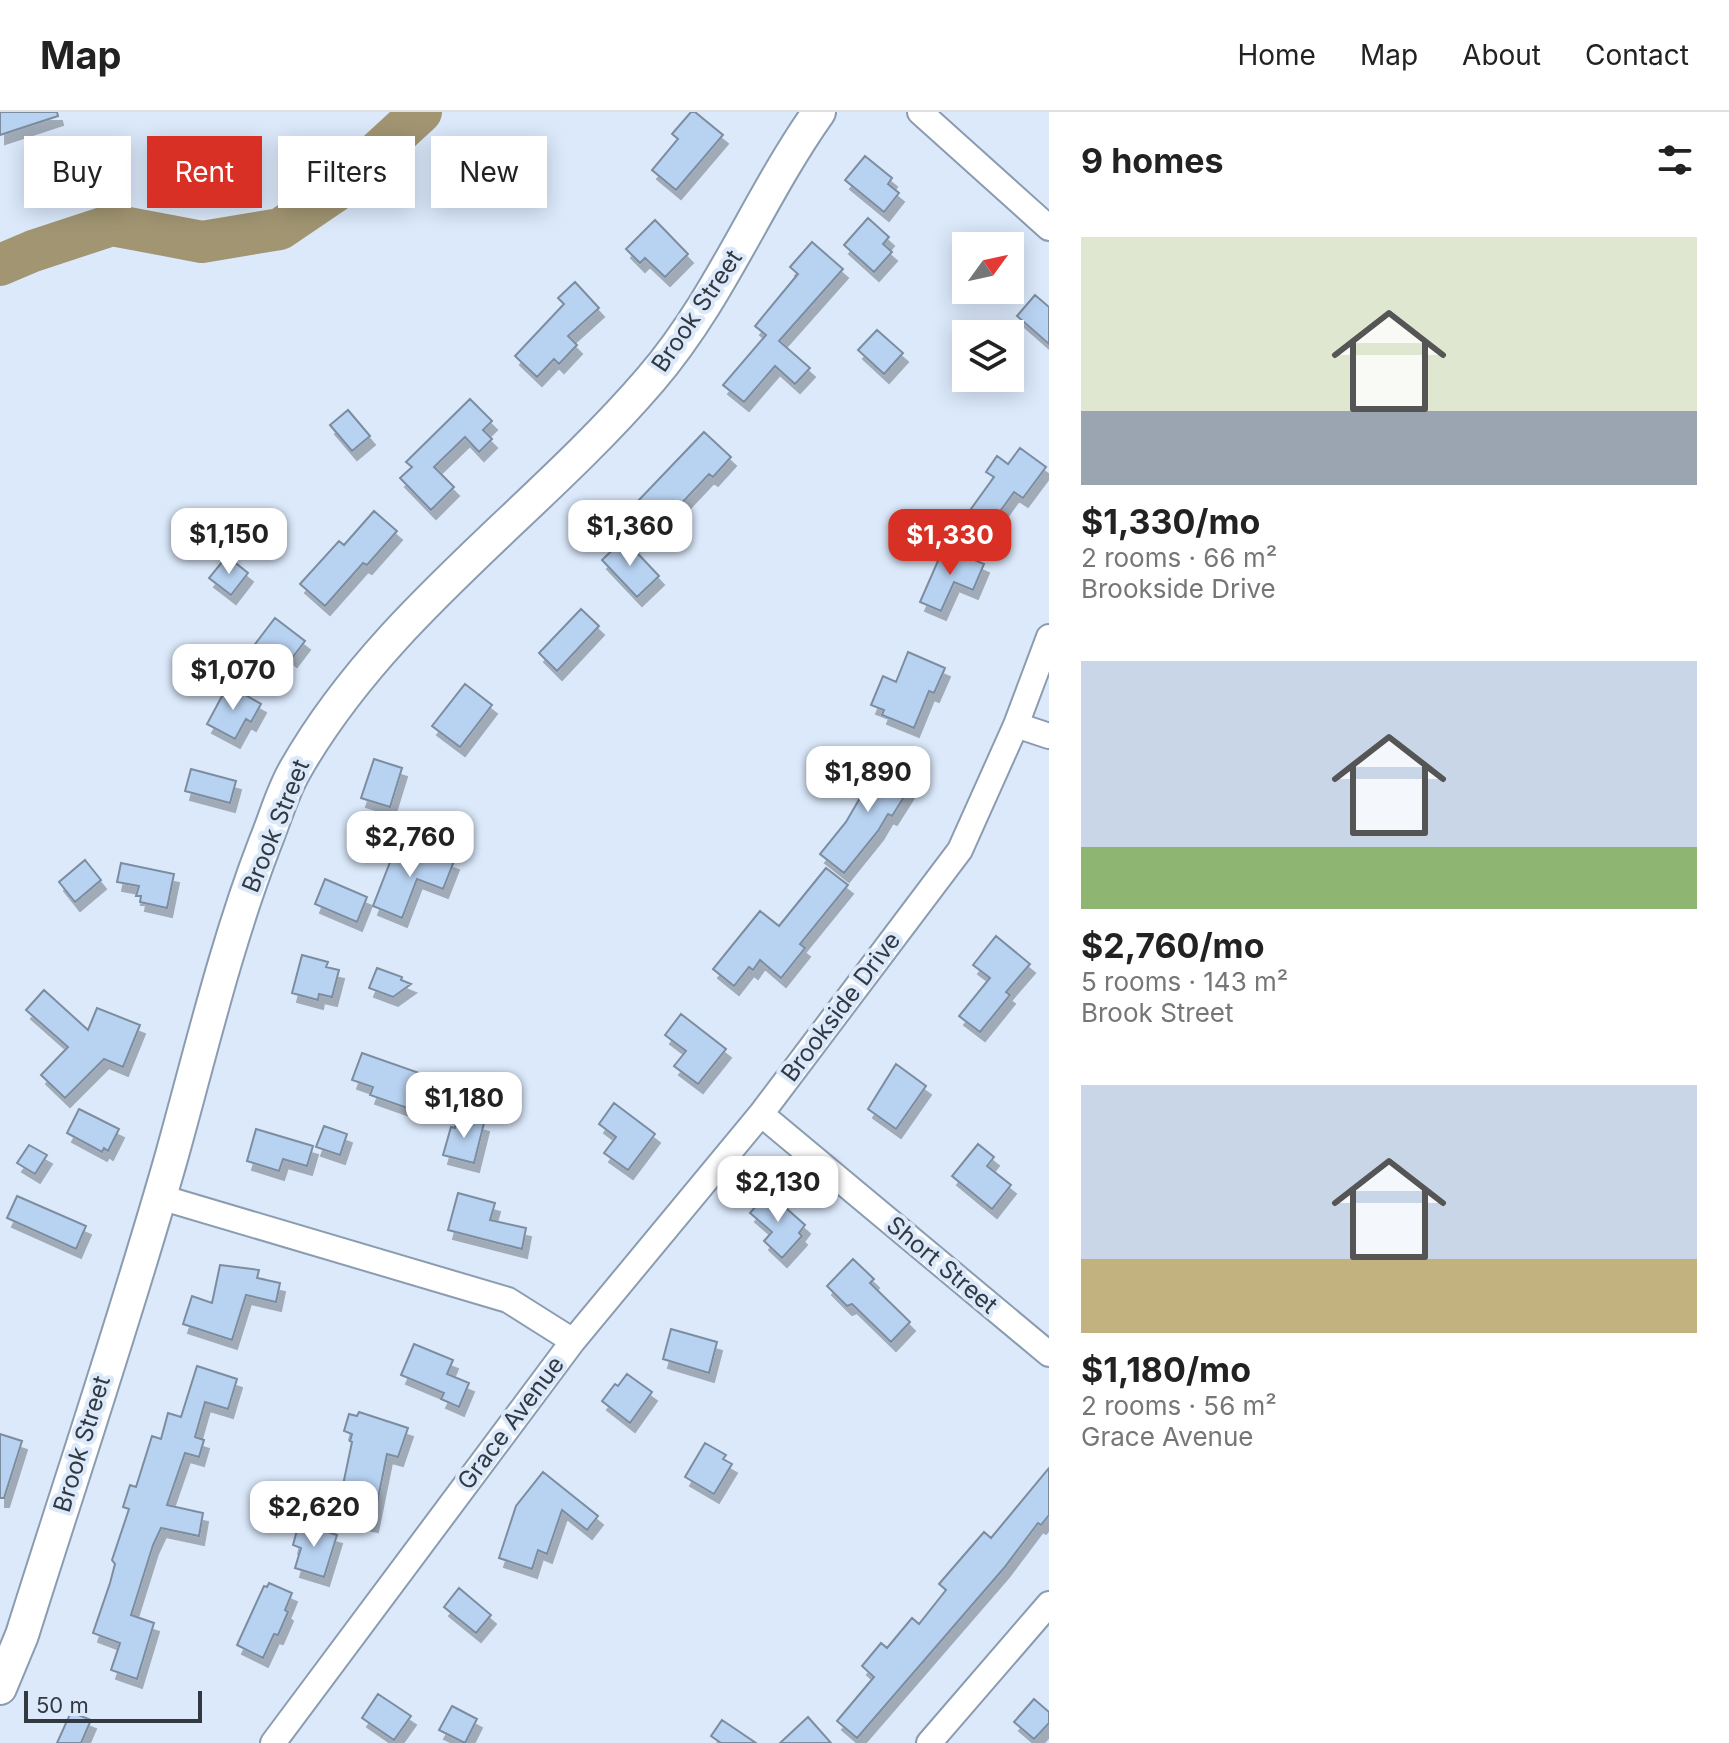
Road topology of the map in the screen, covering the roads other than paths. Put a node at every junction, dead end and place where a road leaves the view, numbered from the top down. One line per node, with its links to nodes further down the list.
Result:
1 (819, 112): 8 (street, Brook Street)
2 (920, 112): 3 (street)
3 (1049, 228)
4 (1049, 637): 5 (street, Brookside Drive)
5 (1016, 725): 6 (street); 7 (street, Brookside Drive)
6 (1049, 736)
7 (761, 1114): 9 (street, Brookside Drive); 10 (street, Short Street)
8 (160, 1197): 9 (street, Grace Avenue); 12 (street, Brook Street)
9 (573, 1341): 13 (street, Grace Avenue)
10 (1049, 1354)
11 (1049, 1604): 14 (street)
12 (0, 1688)
13 (273, 1743)
14 (929, 1743)

